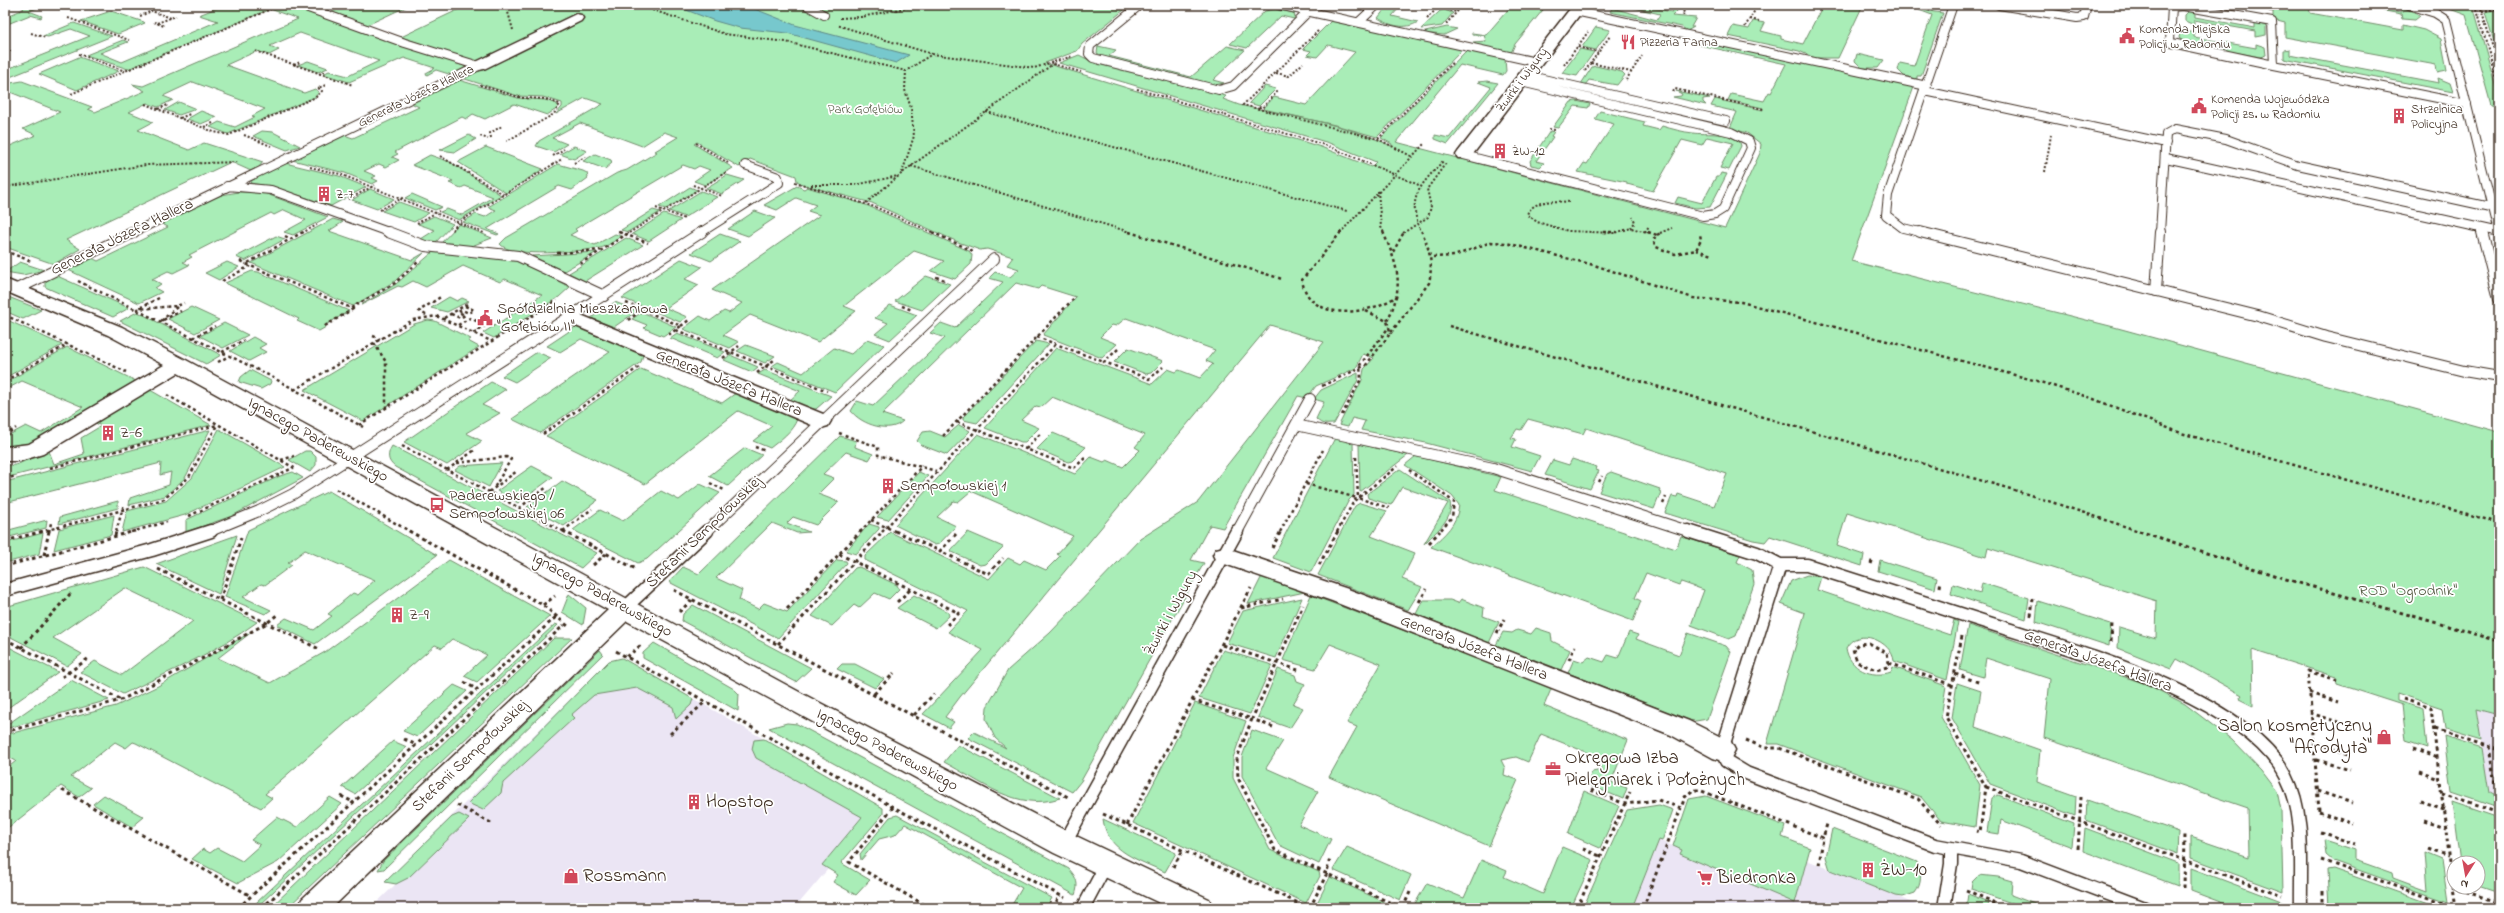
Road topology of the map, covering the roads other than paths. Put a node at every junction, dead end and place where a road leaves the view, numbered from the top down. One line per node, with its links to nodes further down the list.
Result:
1 (300, 5): 17 (lane, Generała Józefa Hallera)
2 (806, 5): 12 (lane)
3 (1140, 5): 11 (lane)
4 (1279, 5): 11 (lane)
5 (1376, 5): 14 (lane)
6 (1953, 5): 19 (lane)
7 (1999, 5): 8 (lane)
8 (2087, 5)
9 (2409, 5): 20 (lane)
10 (1577, 8): 15 (street, Żwirki i Wigury); 19 (lane)
11 (1309, 11): 14 (lane)
12 (824, 14)
13 (576, 18): 17 (street)
14 (1360, 22): 15 (lane)
15 (1536, 62): 18 (street, Żwirki i Wigury)
16 (2274, 65): 16 (lane); 20 (lane)
17 (479, 66): 26 (lane, Generała Józefa Hallera)
18 (1524, 79): 21 (lane); 23 (street, Żwirki i Wigury); 23 (lane)
19 (1926, 88): 22 (lane); 33 (lane)
20 (2467, 104): 27 (lane)
21 (1726, 122)
22 (2166, 143): 24 (lane); 27 (lane)
23 (1464, 155)
24 (2166, 158): 29 (lane); 33 (lane)
25 (746, 165): 34 (lane)
26 (227, 186): 32 (lane, Generała Józefa Hallera); 34 (lane)
27 (2490, 207): 28 (lane); 30 (lane)
28 (2499, 209)
29 (2481, 229): 30 (lane); 35 (lane)
30 (2499, 232)
31 (994, 259): 41 (lane, Stefanii Sempołowskiej)
32 (11, 286): 37 (street, Ignacego Paderewskiego)
33 (2156, 291): 38 (lane)
34 (604, 296): 36 (lane)
35 (2499, 299)
36 (571, 317): 41 (street, Generała Józefa Hallera); 43 (lane)
37 (179, 364): 42 (street); 43 (street, Ignacego Paderewskiego)
38 (2499, 377)
39 (1310, 399): 40 (lane, Żwirki i Wigury)
40 (1296, 425): 44 (lane, Żwirki i Wigury); 45 (lane, Generała Józefa Hallera)
41 (814, 427): 47 (lane, Stefanii Sempołowskiej)
42 (5, 454)
43 (351, 459): 46 (lane); 47 (street, Ignacego Paderewskiego)
44 (1224, 554): 48 (street, Generała Józefa Hallera); 49 (lane, Żwirki i Wigury)
45 (1780, 565): 48 (lane); 52 (lane, Generała Józefa Hallera)
46 (5, 590)
47 (625, 608): 49 (street, Ignacego Paderewskiego); 54 (street, Stefanii Sempołowskiej)
48 (1724, 741): 50 (lane, Generała Józefa Hallera)
49 (1064, 844): 51 (street, Ignacego Paderewskiego)
50 (1951, 849): 56 (lane); 57 (lane, Generała Józefa Hallera)
51 (1107, 864): 53 (lane); 55 (street, Ignacego Paderewskiego)
52 (2301, 906)
53 (1083, 907)
54 (312, 908)
55 (1199, 908)
56 (1944, 908)
57 (2145, 908)

